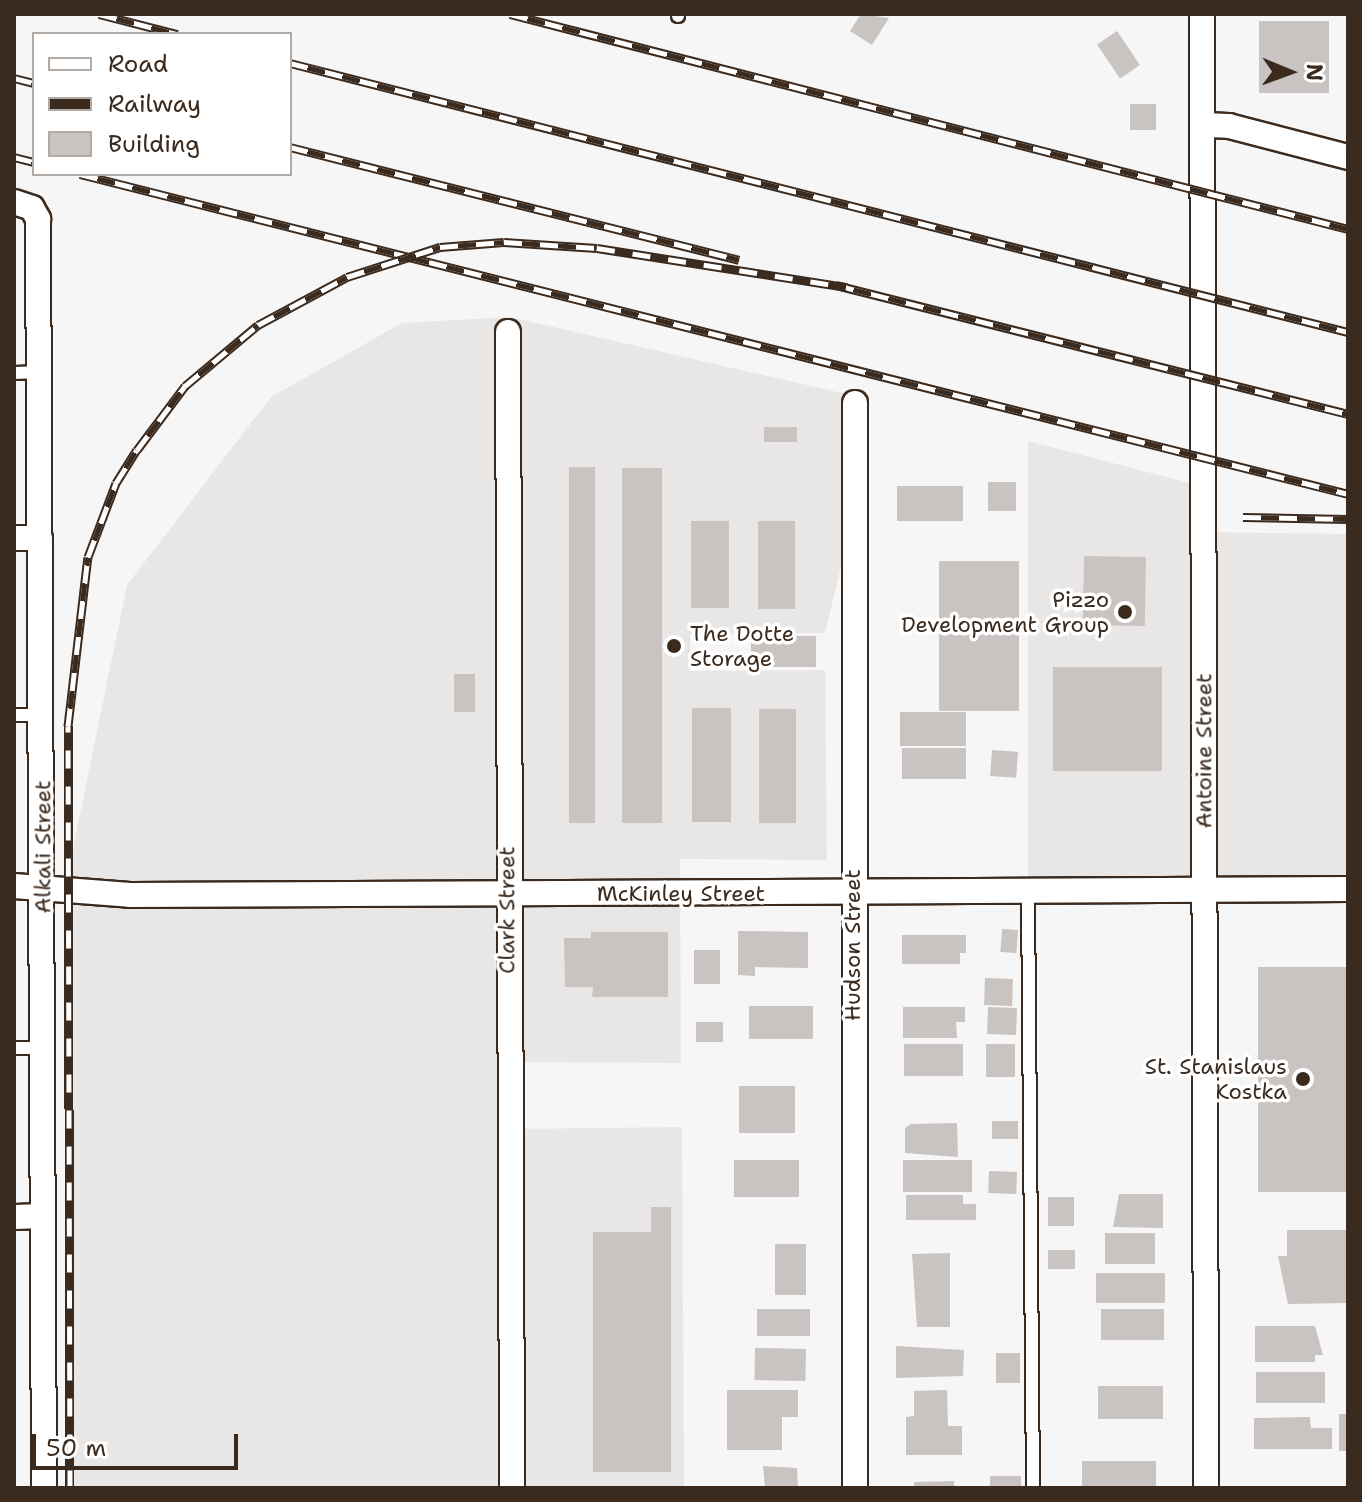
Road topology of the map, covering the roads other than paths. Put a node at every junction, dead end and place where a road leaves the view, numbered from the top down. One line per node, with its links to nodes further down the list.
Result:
1 (1202, 14): 2 (street, Antoine Street)
2 (1204, 125): 3 (street); 16 (street, Antoine Street)
3 (1348, 157)
4 (23, 205): 6 (street, Alkali Street)
5 (508, 332): 18 (street, Clark Street)
6 (39, 372): 7 (lane); 10 (street, Alkali Street)
7 (14, 373)
8 (855, 403): 19 (street, Hudson Street)
9 (14, 538): 10 (street)
10 (40, 538): 12 (street, Alkali Street)
11 (14, 715): 12 (lane)
12 (44, 715): 14 (street, Alkali Street)
13 (14, 886): 14 (street, McKinley Street)
14 (43, 886): 18 (street, McKinley Street); 21 (street, Alkali Street)
15 (1348, 889): 16 (street, McKinley Street)
16 (1204, 890): 17 (street, McKinley Street); 28 (street, Antoine Street)
17 (1028, 893): 19 (street, McKinley Street); 27 (lane)
18 (507, 894): 19 (street, McKinley Street); 25 (street, Clark Street)
19 (853, 894): 26 (street, Hudson Street)
20 (14, 1048): 21 (lane)
21 (43, 1048): 22 (street, Alkali Street)
22 (42, 1216): 23 (street); 24 (street, Alkali Street)
23 (14, 1217)
24 (44, 1488)
25 (512, 1488)
26 (855, 1488)
27 (1033, 1488)
28 (1206, 1488)

